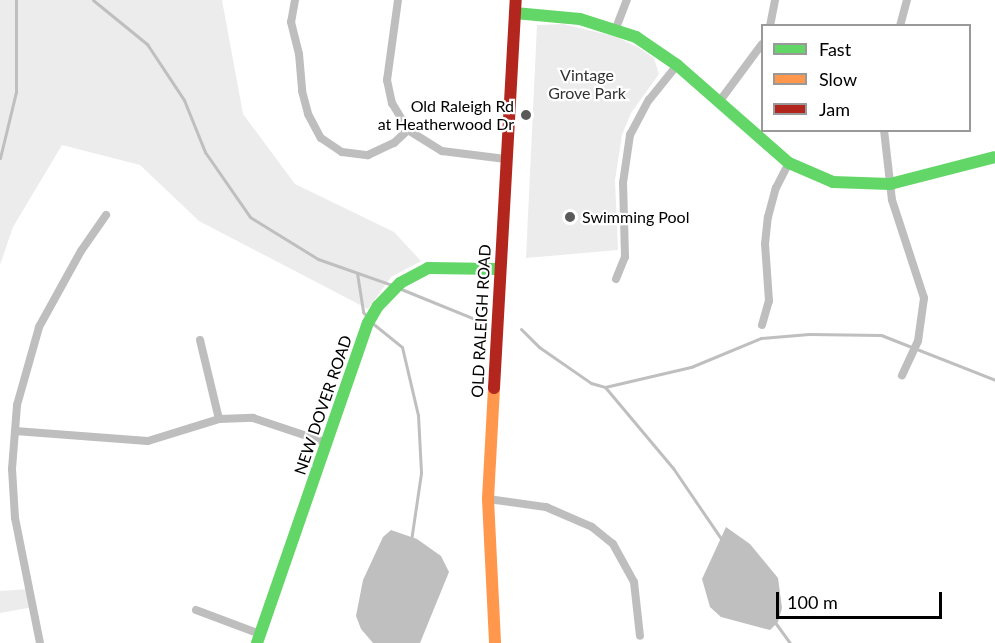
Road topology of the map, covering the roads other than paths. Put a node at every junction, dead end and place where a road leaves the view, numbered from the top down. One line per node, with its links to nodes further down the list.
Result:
1 (295, 0): 14 (street)
2 (398, 0): 14 (street)
3 (516, 0): 7 (street, OLD RALEIGH ROAD)
4 (627, 0): 10 (street)
5 (775, 0): 8 (street)
6 (907, 0): 9 (street)
7 (516, 13): 10 (street); 17 (street, OLD RALEIGH ROAD)
8 (770, 24)
9 (901, 24)
10 (616, 28): 12 (street)
11 (761, 45): 13 (street)
12 (677, 65): 13 (street); 22 (street)
13 (719, 102): 18 (street)
14 (408, 130): 17 (street)
15 (884, 132): 19 (street)
16 (995, 157): 19 (street)
17 (506, 159): 21 (street, OLD RALEIGH ROAD)
18 (789, 163): 19 (street); 23 (street)
19 (890, 184): 25 (street)
20 (106, 215): 27 (street)
21 (499, 269): 28 (street, NEW DOVER ROAD); 29 (street, OLD RALEIGH ROAD)
22 (616, 279)
23 (762, 325)
24 (200, 340): 26 (street)
25 (902, 376)
26 (219, 419): 27 (street); 28 (street)
27 (15, 431): 33 (street)
28 (328, 443): 32 (street, NEW DOVER ROAD)
29 (488, 500): 31 (street); 34 (street, OLD RALEIGH ROAD)
30 (196, 610): 32 (street)
31 (640, 636)
32 (259, 639)
33 (40, 643)
34 (495, 643)

